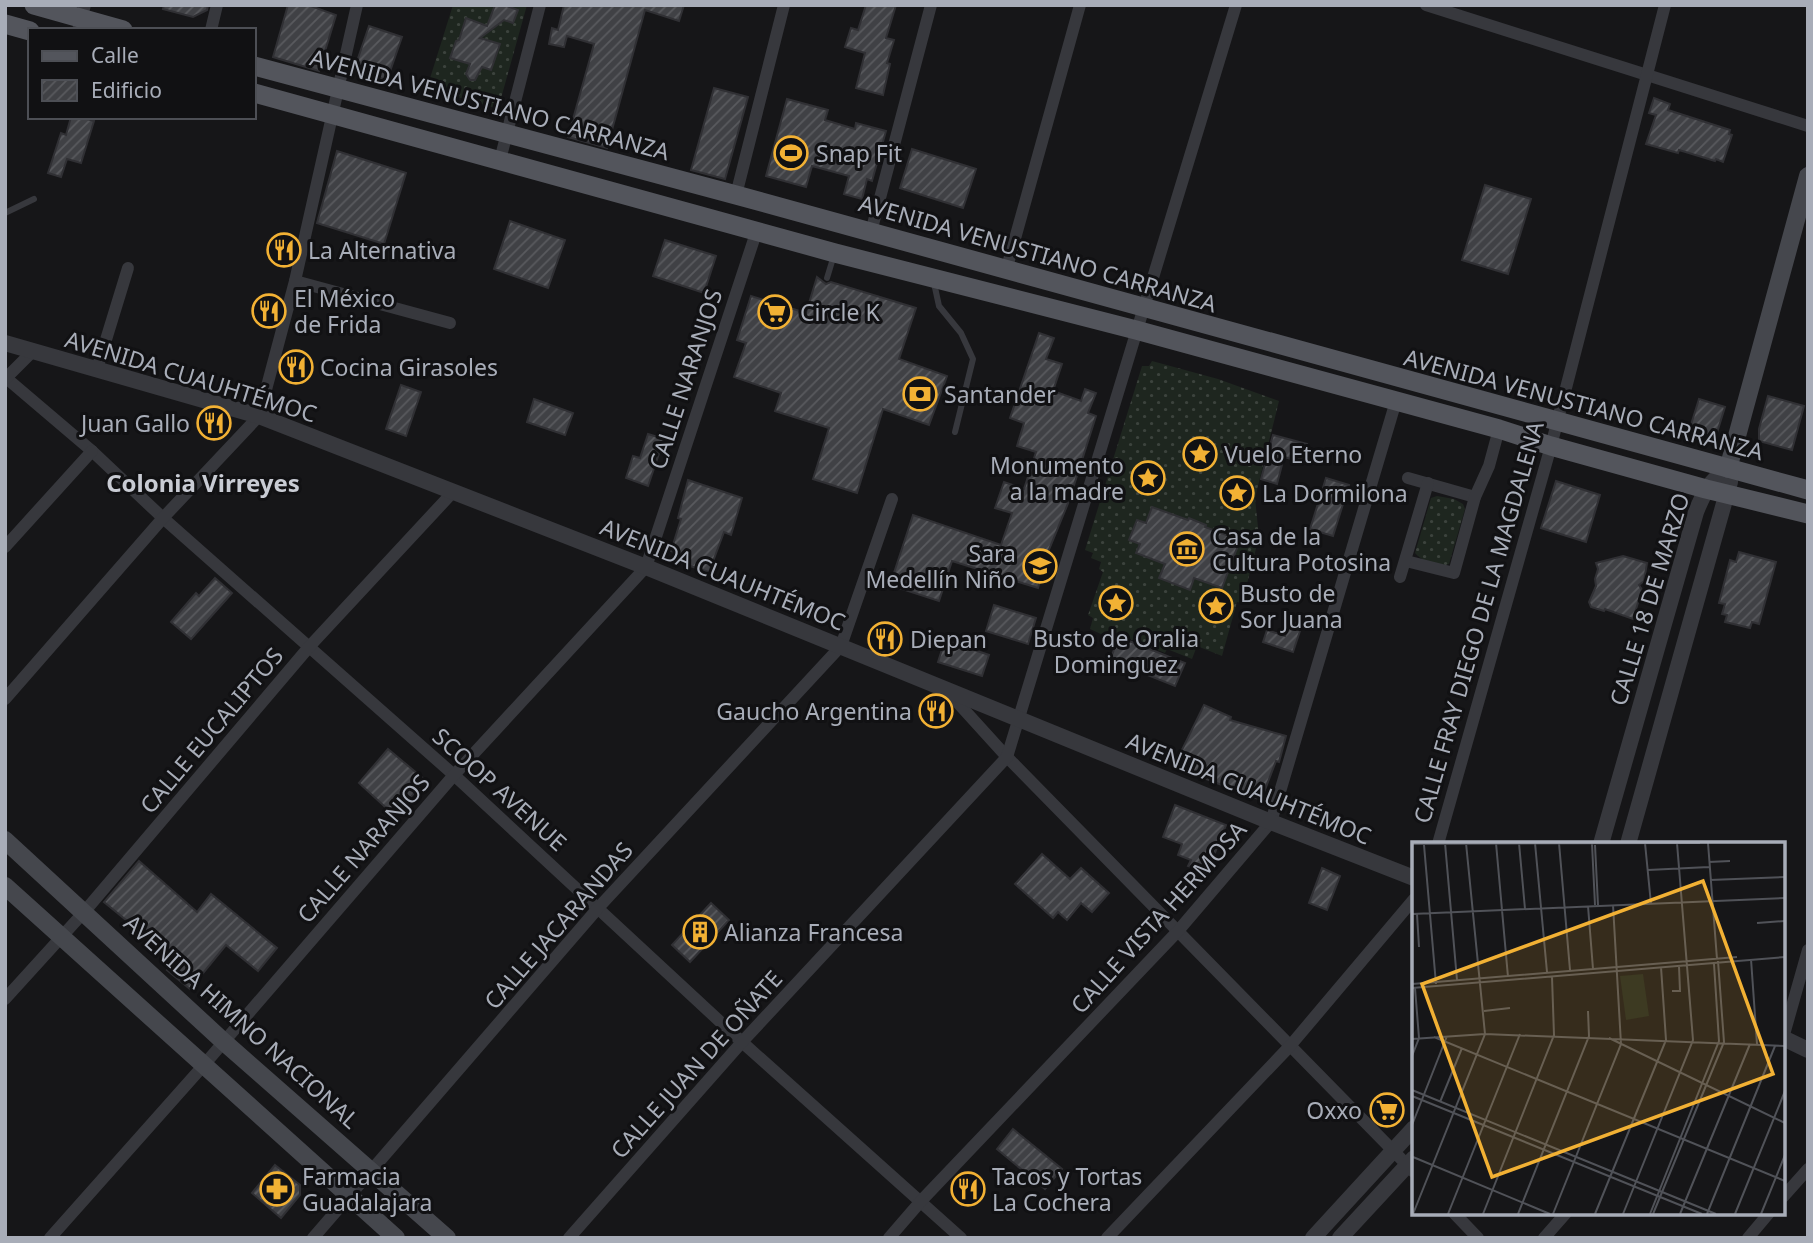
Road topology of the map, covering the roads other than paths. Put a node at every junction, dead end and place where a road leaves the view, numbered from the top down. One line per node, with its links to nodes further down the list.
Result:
1 (34, 5): 12 (main road)
2 (217, 5): 16 (street)
3 (357, 5): 20 (street)
4 (540, 5): 24 (street)
5 (784, 5): 27 (street)
6 (932, 5): 31 (street)
7 (1080, 5): 34 (street)
8 (1236, 5): 38 (street, CALLE JUAN DE OÑATE)
9 (1426, 5): 13 (street)
10 (1474, 5): 13 (street)
11 (1665, 5): 19 (street, CALLE FRAY DIEGO DE LA MAGDALENA)
12 (81, 18): 15 (main road)
13 (1470, 20): 19 (street)
14 (5, 24): 17 (main road)
15 (116, 28)
16 (211, 28)
17 (28, 30)
18 (256, 67): 20 (main road, AVENIDA VENUSTIANO CARRANZA)
19 (1646, 75): 23 (street); 47 (street, CALLE FRAY DIEGO DE LA MAGDALENA)
20 (337, 89): 22 (street); 24 (main road, AVENIDA VENUSTIANO CARRANZA)
21 (256, 94): 22 (main road, AVENIDA VENUSTIANO CARRANZA)
22 (331, 114): 25 (main road, AVENIDA VENUSTIANO CARRANZA); 37 (street)
23 (1808, 126)
24 (506, 135): 25 (street); 27 (main road, AVENIDA VENUSTIANO CARRANZA)
25 (500, 160): 30 (main road, AVENIDA VENUSTIANO CARRANZA)
26 (1808, 176): 52 (main road)
27 (736, 194): 31 (main road, AVENIDA VENUSTIANO CARRANZA)
28 (34, 199): 29 (lane)
29 (5, 213)
30 (757, 230): 32 (main road, AVENIDA VENUSTIANO CARRANZA); 65 (street, CALLE NARANJOS)
31 (871, 232): 34 (main road, AVENIDA VENUSTIANO CARRANZA)
32 (835, 253): 35 (lane); 36 (main road, AVENIDA VENUSTIANO CARRANZA)
33 (128, 268): 43 (street)
34 (1006, 271): 38 (main road, AVENIDA VENUSTIANO CARRANZA)
35 (827, 278)
36 (932, 278): 40 (main road, AVENIDA VENUSTIANO CARRANZA); 49 (lane)
37 (295, 281): 39 (street); 46 (street)
38 (1142, 307): 40 (street, CALLE JUAN DE OÑATE); 47 (main road, AVENIDA VENUSTIANO CARRANZA)
39 (450, 323)
40 (1136, 330): 45 (main road, AVENIDA VENUSTIANO CARRANZA); 71 (street, CALLE JUAN DE OÑATE)
41 (5, 343): 42 (street, AVENIDA CUAUHTÉMOC)
42 (33, 351): 43 (street, AVENIDA CUAUHTÉMOC); 44 (street)
43 (97, 369): 46 (street, AVENIDA CUAUHTÉMOC)
44 (6, 378): 51 (street, SCOOP AVENUE)
45 (1395, 401): 48 (main road, AVENIDA VENUSTIANO CARRANZA); 74 (street, CALLE VISTA HERMOSA)
46 (259, 416): 57 (street, AVENIDA CUAUHTÉMOC); 62 (street)
47 (1556, 422): 50 (street, CALLE FRAY DIEGO DE LA MAGDALENA); 52 (main road, AVENIDA VENUSTIANO CARRANZA)
48 (1499, 429): 50 (main road, AVENIDA VENUSTIANO CARRANZA); 59 (street)
49 (955, 432)
50 (1551, 446): 55 (main road, AVENIDA VENUSTIANO CARRANZA); 76 (street, CALLE FRAY DIEGO DE LA MAGDALENA)
51 (92, 451): 62 (street, SCOOP AVENUE); 63 (street)
52 (1728, 469): 55 (street, CALLE 18 DE MARZO); 56 (main road, AVENIDA VENUSTIANO CARRANZA); 58 (street, CALLE 18 DE MARZO)
53 (1408, 478): 54 (street)
54 (1428, 483): 59 (street); 64 (street)
55 (1706, 489): 58 (main road, AVENIDA VENUSTIANO CARRANZA); 77 (street, CALLE 18 DE MARZO)
56 (1808, 491)
57 (453, 492): 65 (street, AVENIDA CUAUHTÉMOC); 68 (street, CALLE EUCALIPTOS)
58 (1727, 494): 61 (main road, AVENIDA VENUSTIANO CARRANZA); 78 (street, CALLE 18 DE MARZO)
59 (1475, 497): 64 (street)
60 (892, 499): 67 (street)
61 (1808, 514)
62 (163, 518): 68 (street, SCOOP AVENUE); 70 (street)
63 (5, 547)
64 (1406, 561): 66 (street)
65 (646, 567): 67 (street, AVENIDA CUAUHTÉMOC); 73 (street, CALLE NARANJOS)
66 (1400, 577)
67 (841, 646): 69 (street, AVENIDA CUAUHTÉMOC); 82 (street, CALLE JACARANDAS)
68 (309, 647): 73 (street, SCOOP AVENUE); 83 (street, CALLE EUCALIPTOS)
69 (945, 689): 71 (street, AVENIDA CUAUHTÉMOC); 72 (street)
70 (5, 699)
71 (1018, 719): 72 (street, CALLE JUAN DE OÑATE); 74 (street, AVENIDA CUAUHTÉMOC)
72 (1007, 757): 84 (street); 91 (street, CALLE JUAN DE OÑATE)
73 (454, 775): 82 (street, SCOOP AVENUE); 90 (street, CALLE NARANJOS)
74 (1271, 822): 79 (street, AVENIDA CUAUHTÉMOC); 84 (street, CALLE VISTA HERMOSA)
75 (5, 840): 83 (main road, AVENIDA HIMNO NACIONAL)
76 (1439, 842)
77 (1602, 842)
78 (1629, 842)
79 (1412, 877)
80 (5, 887): 85 (main road)
81 (1412, 901): 92 (street)
82 (599, 907): 91 (street, SCOOP AVENUE); 98 (street, CALLE JACARANDAS)
83 (85, 911): 85 (street, CALLE EUCALIPTOS); 90 (main road, AVENIDA HIMNO NACIONAL)
84 (1178, 931): 92 (street); 102 (street, CALLE VISTA HERMOSA)
85 (62, 938): 87 (street, CALLE EUCALIPTOS); 94 (main road)
86 (1808, 950): 88 (street)
87 (5, 999)
88 (1785, 1031)
89 (1785, 1039): 93 (street)
90 (224, 1042): 94 (street, CALLE NARANJOS); 98 (main road, AVENIDA HIMNO NACIONAL)
91 (743, 1042): 102 (street, SCOOP AVENUE); 110 (street, CALLE JUAN DE OÑATE)
92 (1290, 1046): 96 (street); 113 (street)
93 (1808, 1050)
94 (204, 1066): 101 (main road); 106 (street, CALLE NARANJOS)
95 (1412, 1130): 96 (street)
96 (1394, 1152): 97 (street); 114 (street)
97 (1412, 1166): 115 (street)
98 (372, 1170): 101 (street, CALLE JACARANDAS); 109 (main road, AVENIDA HIMNO NACIONAL)
99 (1808, 1170): 100 (street)
100 (1785, 1195)
101 (350, 1197): 107 (street, CALLE JACARANDAS); 108 (main road)
102 (921, 1201): 111 (street, CALLE VISTA HERMOSA); 112 (street, SCOOP AVENUE)
103 (1456, 1215): 116 (street)
104 (1564, 1215): 117 (street)
105 (1767, 1215): 118 (street)
106 (50, 1238)
107 (313, 1238)
108 (396, 1238)
109 (447, 1238)
110 (569, 1238)
111 (889, 1238)
112 (961, 1238)
113 (1107, 1238)
114 (1313, 1238)
115 (1340, 1238)
116 (1478, 1238)
117 (1544, 1238)
118 (1748, 1238)

